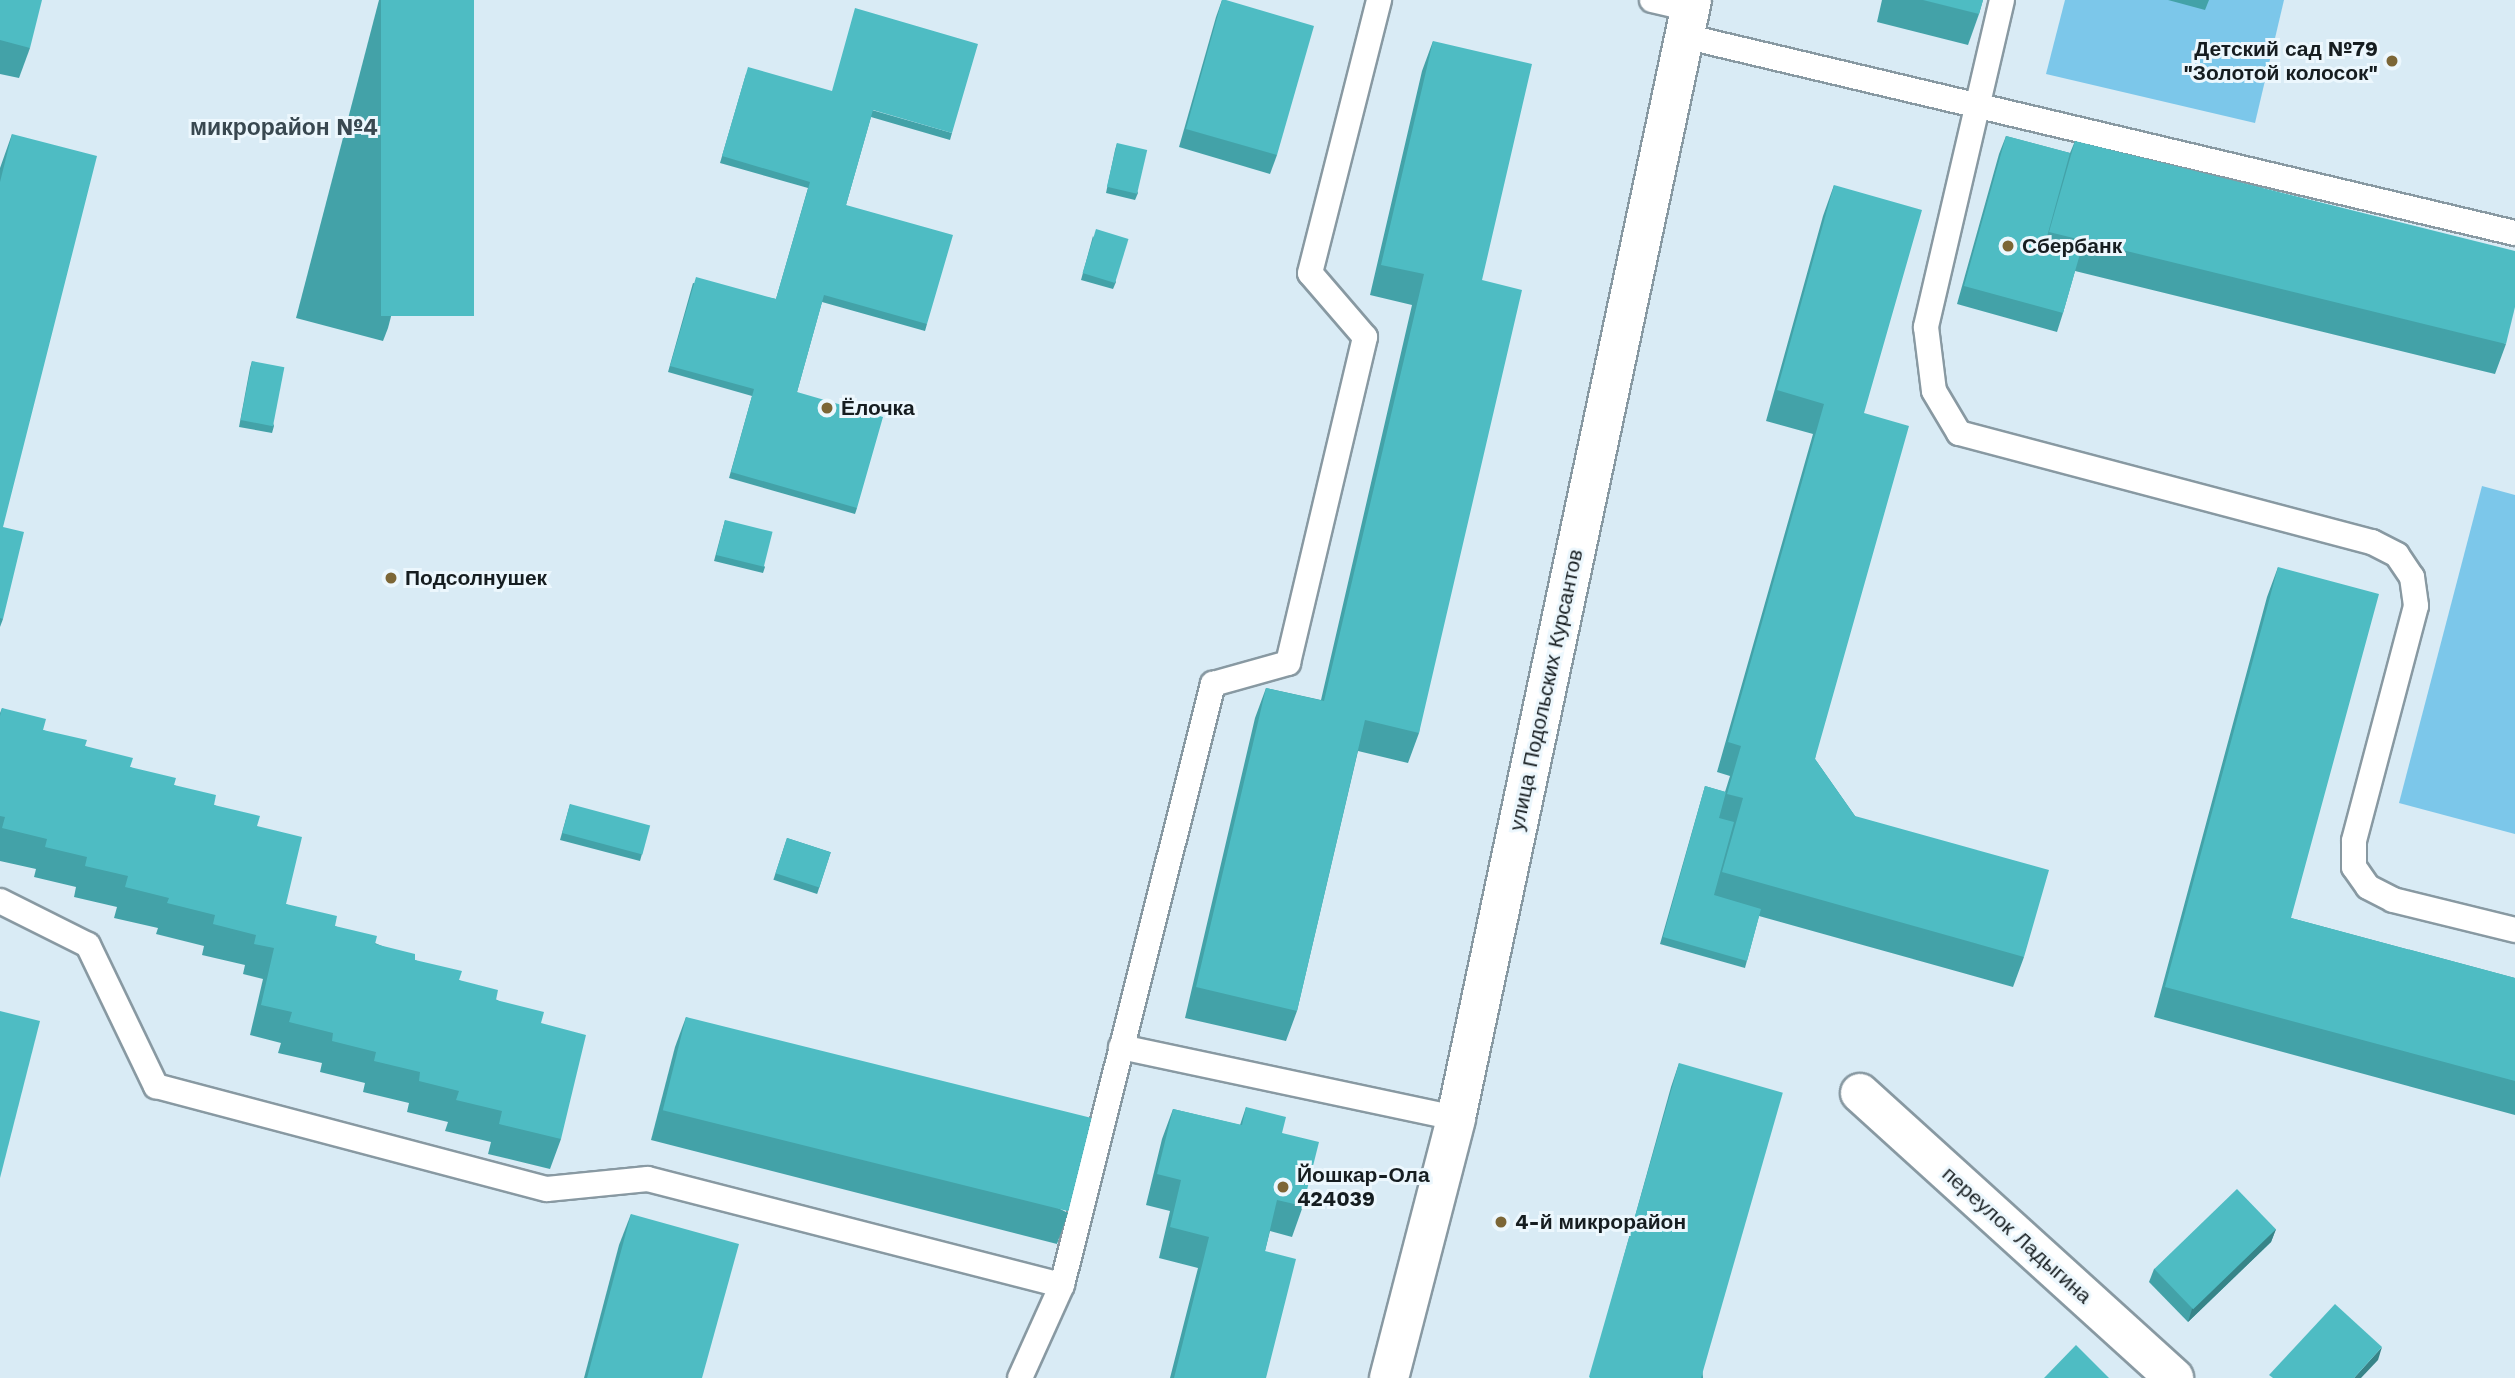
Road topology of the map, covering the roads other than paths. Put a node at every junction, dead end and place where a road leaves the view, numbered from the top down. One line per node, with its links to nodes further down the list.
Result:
1 (1379, 0): 9 (lane)
2 (1653, 0): 4 (lane)
3 (2002, 0): 5 (lane)
4 (1688, 15): 5 (lane); 11 (street, улица Подольских Курсантов)
5 (1975, 105): 6 (lane); 8 (lane)
6 (2515, 233)
7 (0, 901): 12 (lane)
8 (2515, 930)
9 (1121, 1047): 11 (lane); 12 (lane)
10 (1860, 1093): 15 (street, переулок Ладыгина)
11 (1456, 1118): 14 (street, улица Подольских Курсантов)
12 (1062, 1285): 13 (lane)
13 (1020, 1378)
14 (1390, 1378)
15 (2174, 1378)

